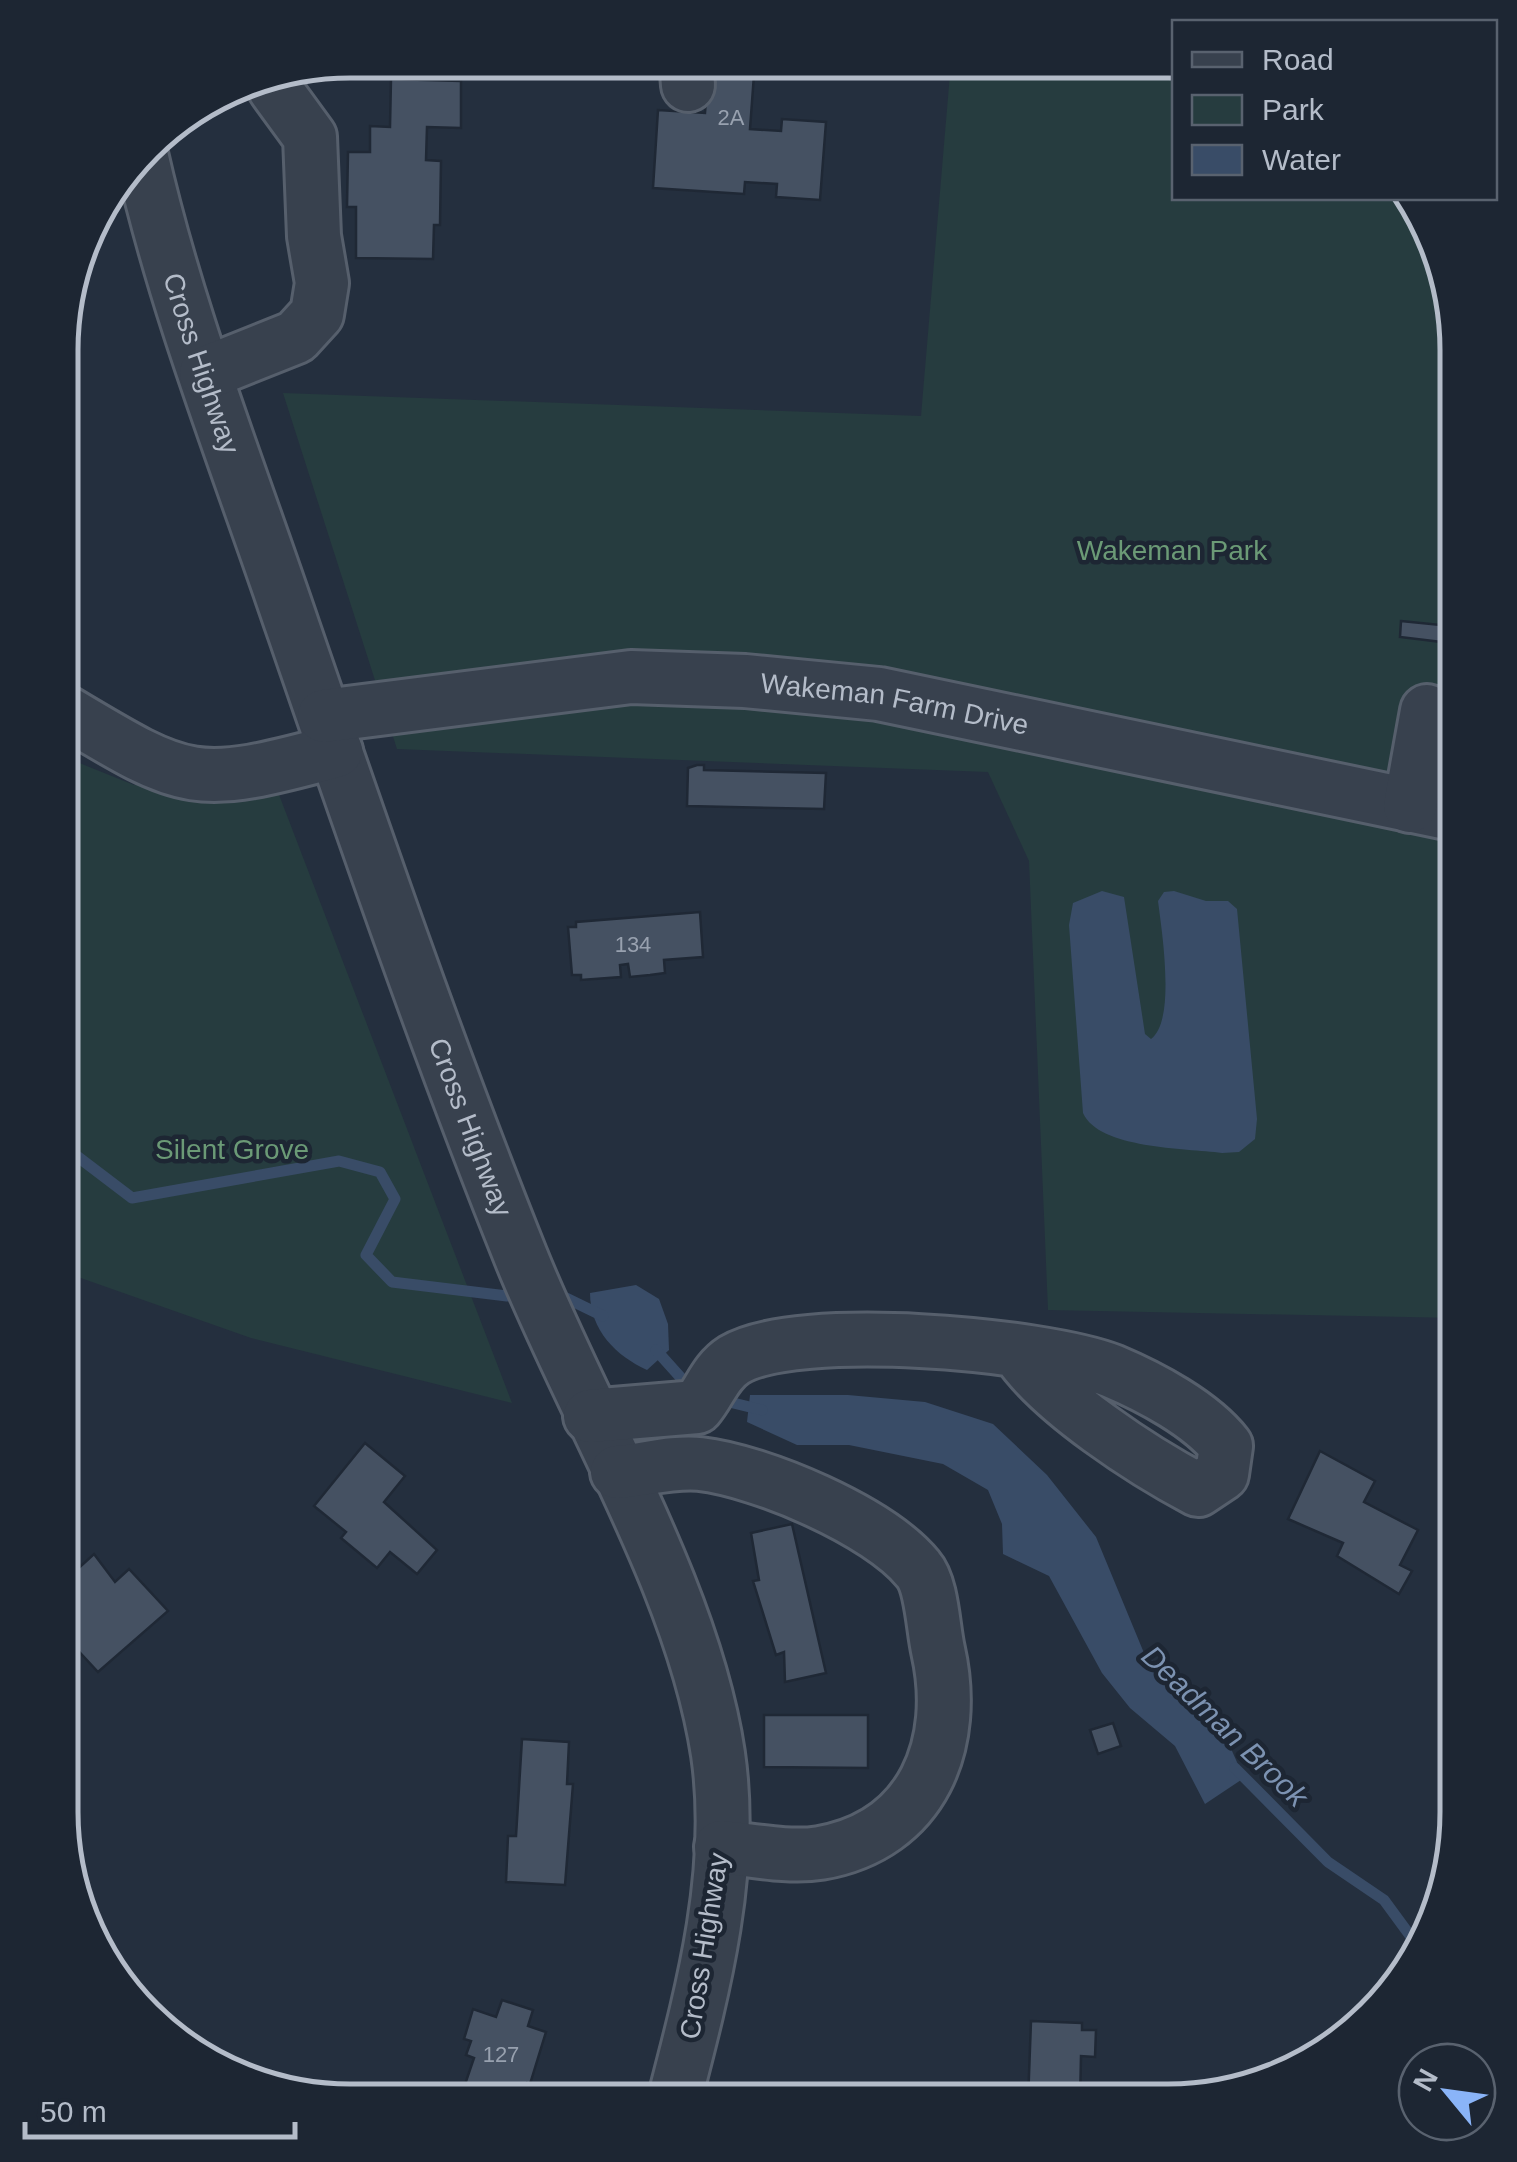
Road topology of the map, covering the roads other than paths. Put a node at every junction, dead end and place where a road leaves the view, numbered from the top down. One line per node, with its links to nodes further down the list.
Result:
1 (275, 88): 3 (street)
2 (145, 170): 3 (street, Cross Highway)
3 (206, 373): 6 (street, Cross Highway)
4 (1427, 711): 7 (street)
5 (77, 719): 6 (street, Wakeman Farm Drive)
6 (330, 734): 7 (street, Wakeman Farm Drive); 9 (street, Cross Highway)
7 (1433, 811)
8 (1018, 1352): 9 (street)
9 (590, 1416): 10 (street, Cross Highway)
10 (617, 1472): 11 (street, Cross Highway); 11 (street)
11 (721, 1847): 12 (street, Cross Highway)
12 (678, 2084)

